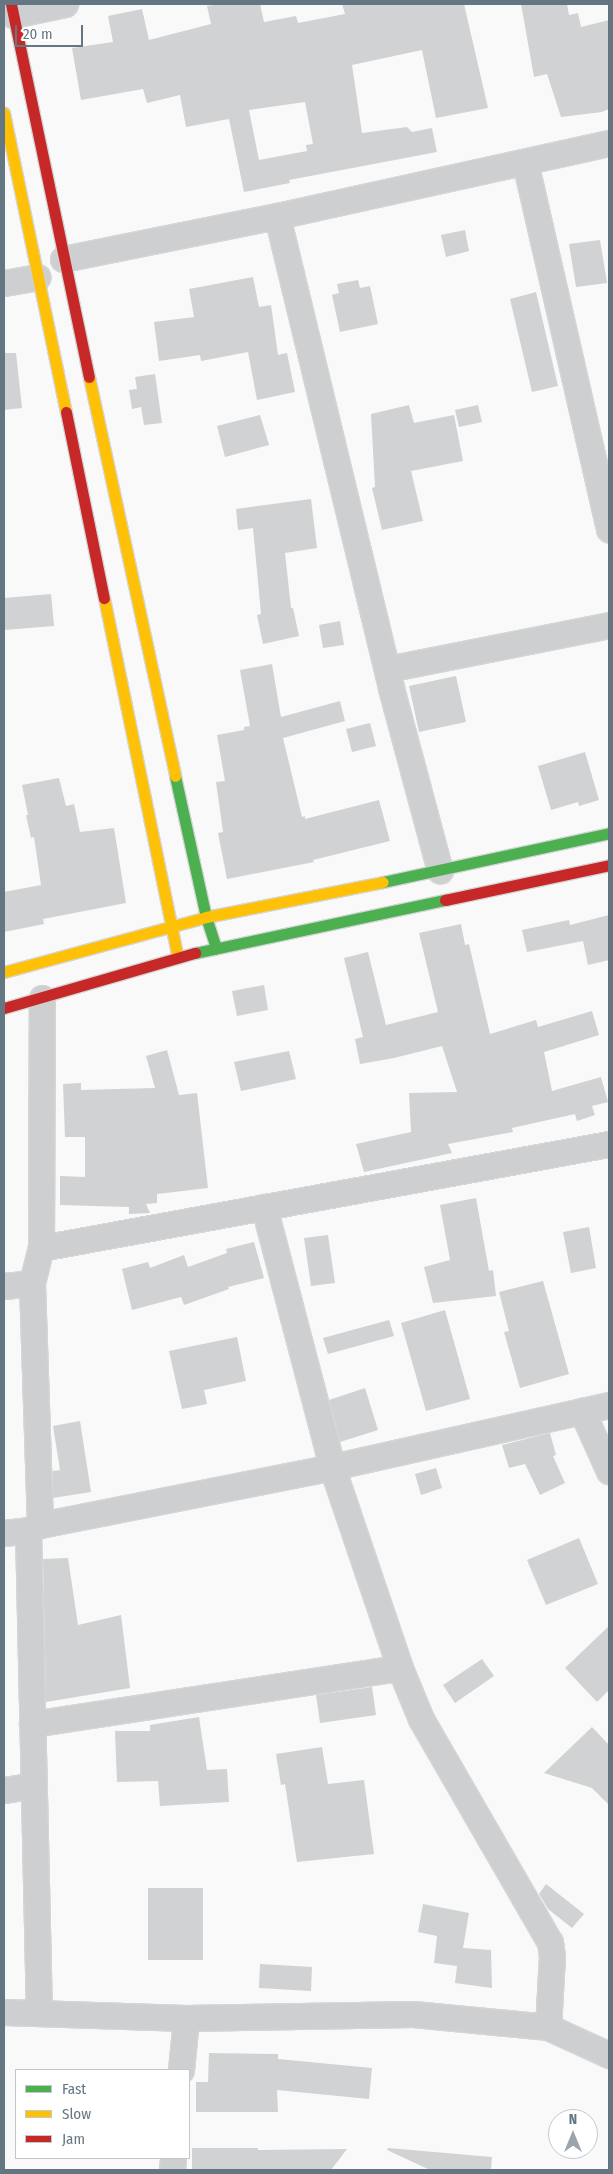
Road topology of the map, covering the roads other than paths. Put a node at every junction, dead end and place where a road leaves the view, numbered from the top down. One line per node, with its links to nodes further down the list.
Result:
1 (65, 4): 2 (street)
2 (12, 10): 7 (street)
3 (4, 113): 8 (street)
4 (609, 143): 5 (street)
5 (525, 162): 6 (street); 10 (street)
6 (277, 216): 7 (street); 12 (street)
7 (64, 259): 16 (street)
8 (37, 277): 9 (street); 17 (street)
9 (4, 283)
10 (609, 530)
11 (609, 625): 12 (street)
12 (387, 669): 15 (street)
13 (609, 833): 15 (street)
14 (609, 865): 18 (street)
15 (440, 871): 16 (street)
16 (206, 917): 17 (street); 18 (street)
17 (171, 926): 19 (street); 20 (street)
18 (216, 948): 19 (street)
19 (178, 957): 21 (street)
20 (4, 972)
21 (42, 998): 22 (street); 25 (street)
22 (4, 1008)
23 (609, 1144): 24 (street)
24 (264, 1207): 25 (street); 30 (street)
25 (41, 1248): 26 (street)
26 (32, 1283): 27 (street); 32 (street)
27 (4, 1286)
28 (609, 1405): 29 (street)
29 (582, 1411): 30 (street); 31 (street)
30 (332, 1467): 32 (street); 33 (street)
31 (609, 1471)
32 (24, 1529): 34 (street)
33 (400, 1668): 34 (street); 40 (street)
34 (32, 1724): 35 (street)
35 (34, 1785): 36 (street); 38 (street)
36 (4, 1790)
37 (4, 2012): 38 (street)
38 (39, 2012): 39 (street)
39 (186, 2018): 40 (street); 42 (street)
40 (548, 2027): 41 (street)
41 (609, 2054)
42 (181, 2069)

